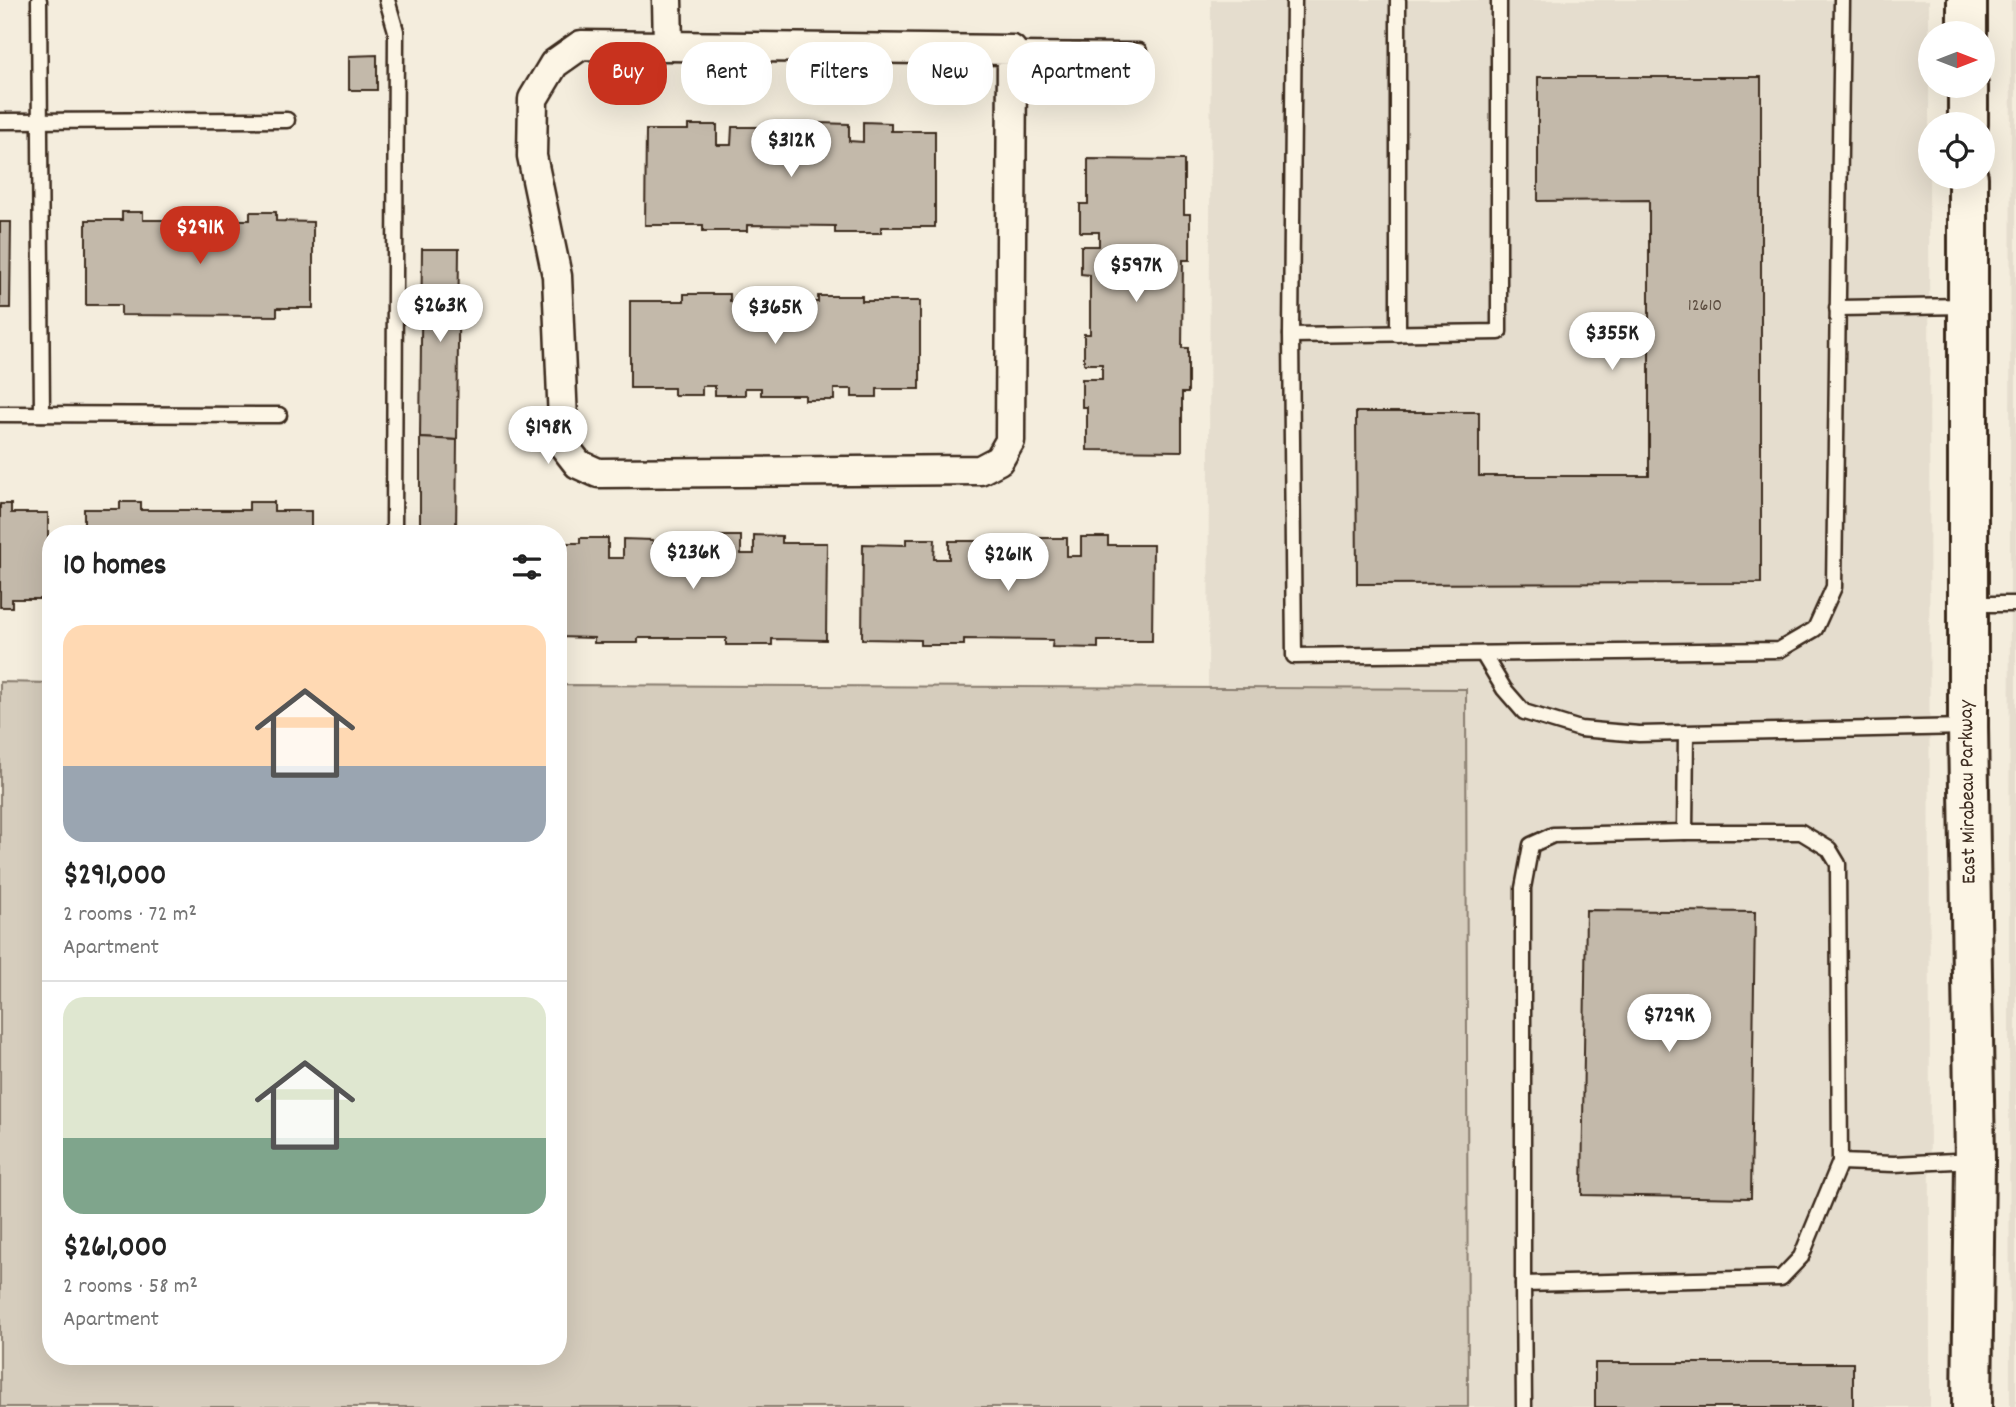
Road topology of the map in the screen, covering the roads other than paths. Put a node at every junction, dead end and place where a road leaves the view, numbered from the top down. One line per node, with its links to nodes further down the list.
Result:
1 (39, 0): 13 (lane)
2 (387, 0): 24 (lane)
3 (667, 0): 10 (street)
4 (1294, 0): 20 (lane)
5 (1398, 0): 19 (lane)
6 (1499, 0): 19 (lane)
7 (1843, 0): 18 (lane)
8 (1967, 0): 9 (street)
9 (1967, 21)
10 (668, 45): 11 (street); 12 (street)
11 (1007, 50)
12 (1012, 105)
13 (39, 120): 14 (lane); 15 (lane); 22 (lane)
14 (287, 120)
15 (0, 121)
16 (1968, 189): 17 (street, East Mirabeau Parkway)
17 (1968, 306): 18 (lane); 25 (street, East Mirabeau Parkway)
18 (1836, 308): 27 (lane)
19 (1398, 334): 20 (lane)
20 (1291, 335): 27 (lane)
21 (0, 414): 22 (lane)
22 (41, 414): 23 (lane)
23 (279, 415)
24 (394, 525)
25 (1968, 604): 26 (lane); 28 (street, East Mirabeau Parkway)
26 (2016, 604)
27 (1483, 654): 29 (lane)
28 (1968, 727): 29 (lane); 31 (street, East Mirabeau Parkway)
29 (1686, 733): 30 (lane)
30 (1685, 832): 32 (lane); 33 (lane)
31 (1975, 1160): 32 (lane); 35 (street, East Mirabeau Parkway)
32 (1840, 1162): 33 (lane)
33 (1523, 1284): 34 (lane)
34 (1524, 1407)
35 (1972, 1407)

